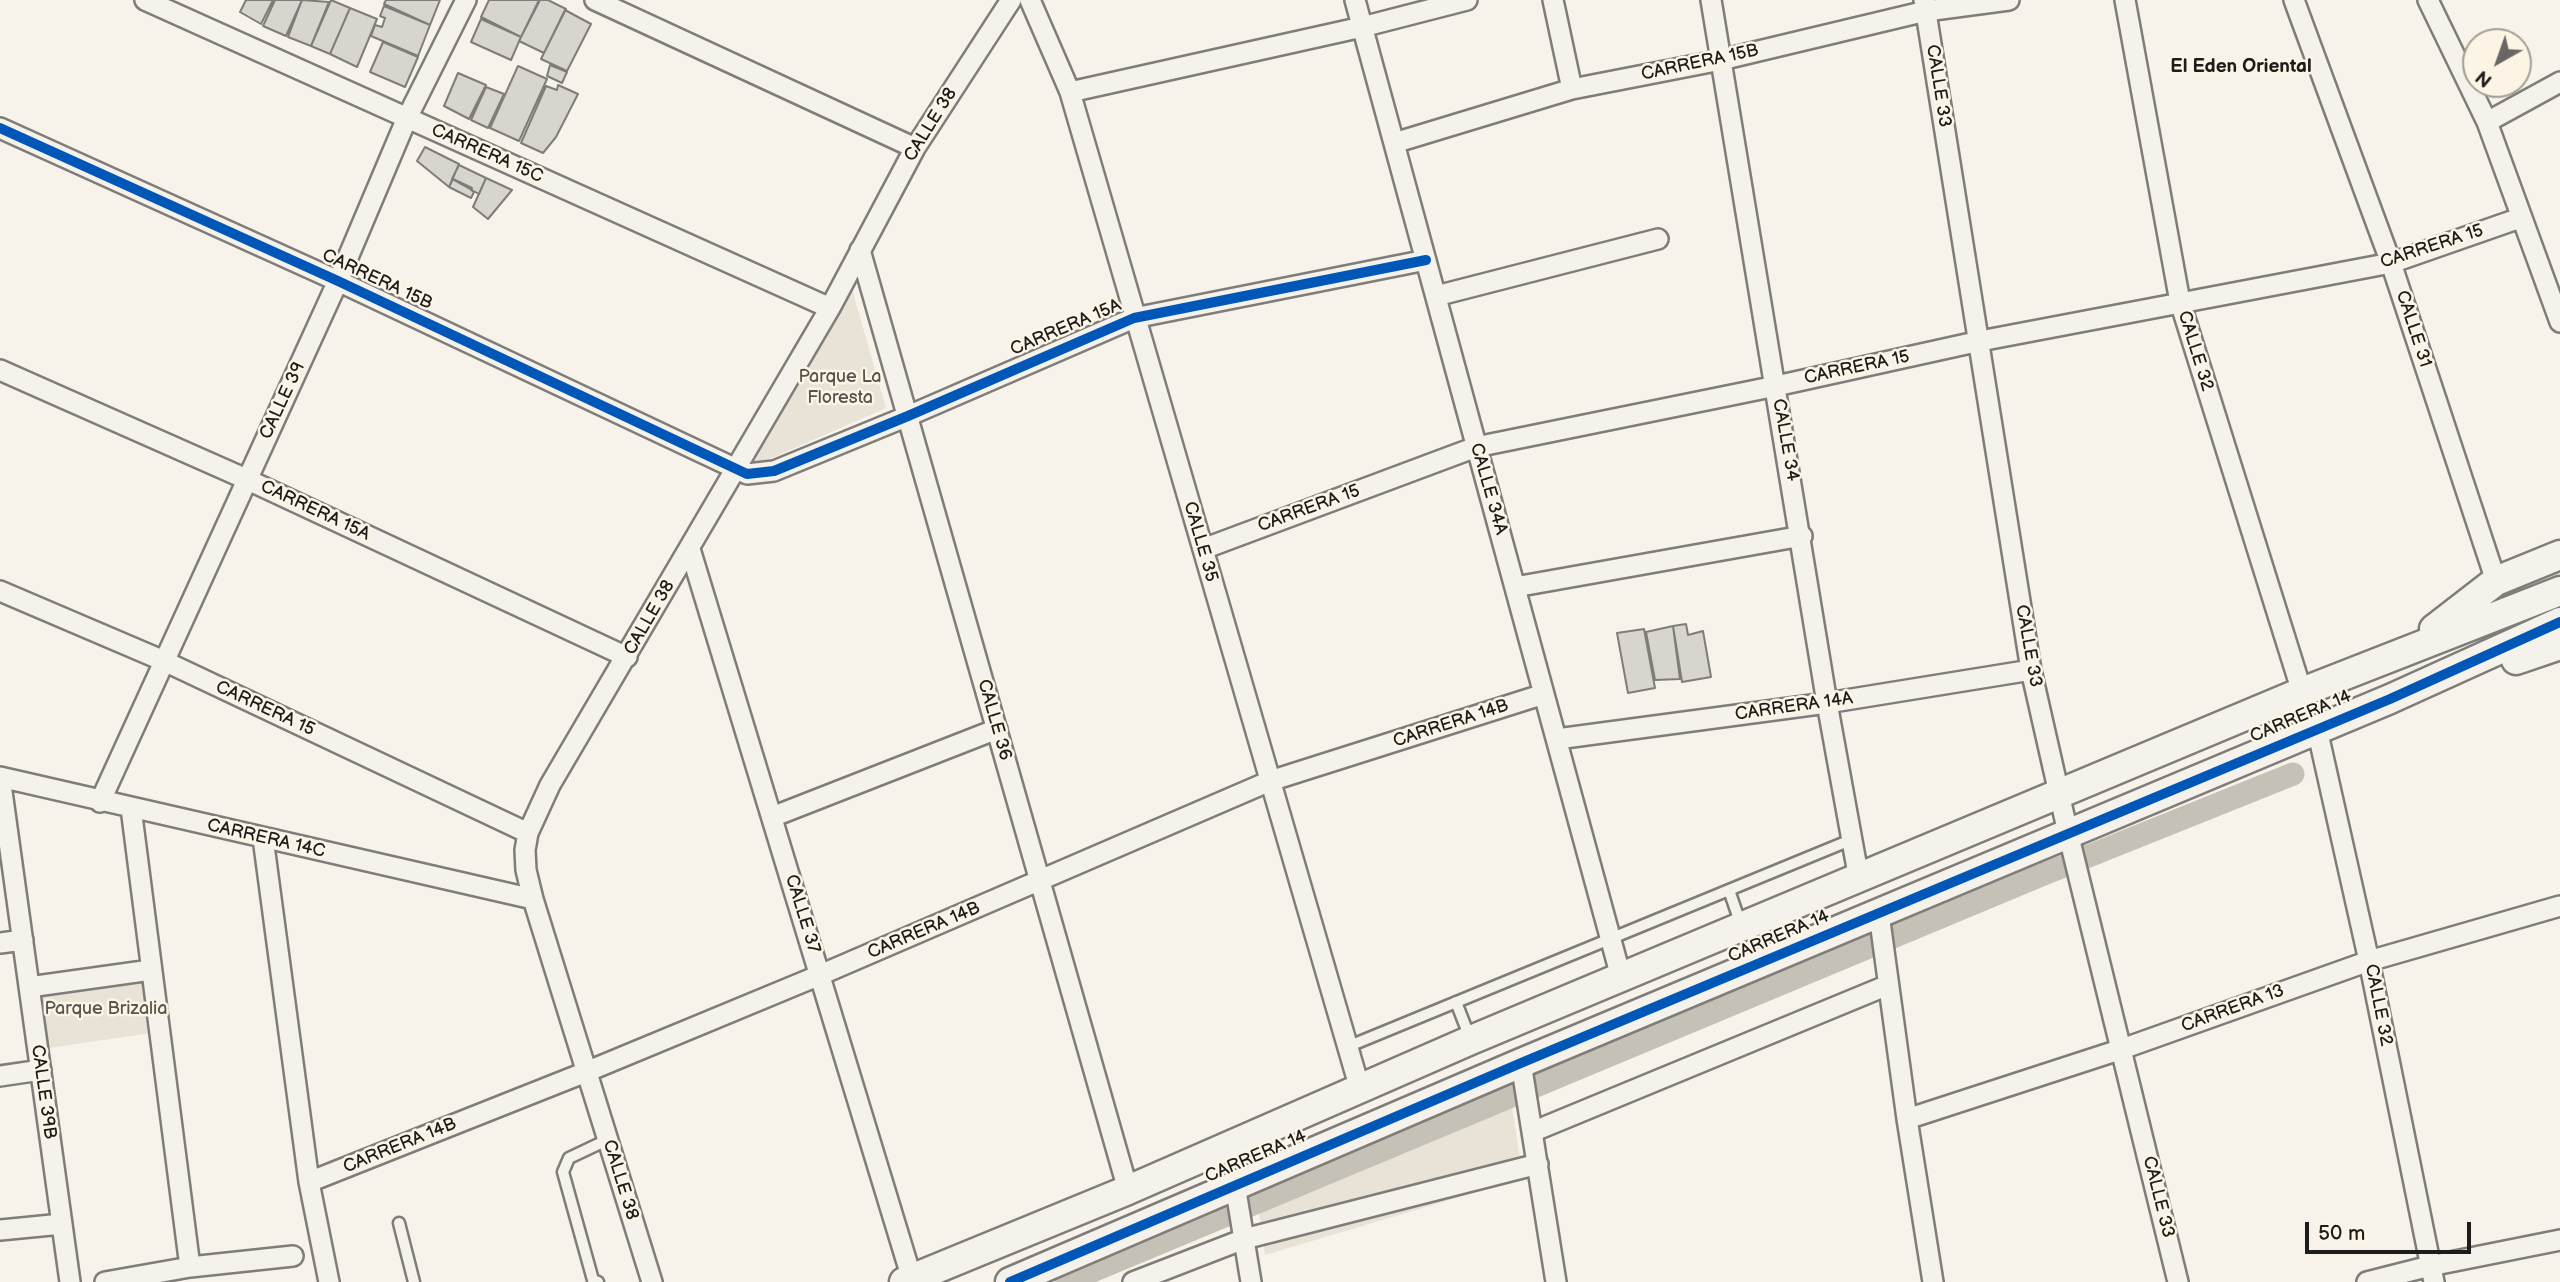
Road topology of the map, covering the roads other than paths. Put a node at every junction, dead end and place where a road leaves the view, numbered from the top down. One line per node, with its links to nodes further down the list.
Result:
1 (145, 0): 20 (street, CARRERA 15C)
2 (466, 0): 20 (street, CALLE 39)
3 (595, 0): 24 (street)
4 (1011, 0): 24 (street, CALLE 38)
5 (1030, 0): 19 (street, CALLE 35)
6 (1355, 0): 15 (street, CALLE 34A)
7 (1467, 0): 15 (street)
8 (1553, 0): 18 (street)
9 (1711, 0): 16 (street, CALLE 34)
10 (2009, 0): 14 (street, CARRERA 15B)
11 (2125, 0): 32 (street, CALLE 32)
12 (2294, 0): 29 (street, CALLE 31)
13 (2428, 0): 21 (street)
14 (1925, 6): 16 (street, CARRERA 15B); 36 (street, CALLE 33)
15 (1362, 27): 19 (street); 23 (street, CALLE 34A)
16 (1721, 60): 18 (street, CARRERA 15B); 38 (street, CALLE 34)
17 (2560, 82): 21 (street)
18 (1572, 89): 23 (street, CARRERA 15B)
19 (1070, 92): 34 (street, CALLE 35)
20 (407, 118): 30 (street, CALLE 39); 33 (street, CARRERA 15C)
21 (2487, 122): 25 (street)
22 (0, 128): 30 (street, CARRERA 15B)
23 (1394, 143): 28 (street, CALLE 34A)
24 (915, 148): 27 (street, CALLE 38)
25 (2520, 218): 29 (street, CARRERA 15); 35 (street)
26 (1658, 239): 31 (street)
27 (860, 250): 33 (street, CALLE 38); 39 (street, CALLE 36)
28 (1426, 260): 31 (street, CALLE 34A); 34 (street, CARRERA 15A)
29 (2391, 263): 32 (street, CARRERA 15); 47 (street, CALLE 31)
30 (338, 281): 41 (street, CARRERA 15B); 42 (street, CALLE 39)
31 (1436, 296): 40 (street, CALLE 34A)
32 (2180, 302): 36 (street, CARRERA 15); 57 (street, CALLE 32)
33 (830, 309): 41 (street, CALLE 38)
34 (1133, 318): 39 (street, CARRERA 15A); 45 (street, CALLE 35)
35 (2560, 322)
36 (1980, 341): 38 (street, CARRERA 15); 56 (street, CALLE 33)
37 (0, 370): 42 (street, CARRERA 15A)
38 (1776, 386): 40 (street, CARRERA 15); 43 (street, CALLE 34)
39 (908, 416): 41 (street, CARRERA 15A); 61 (street, CALLE 36)
40 (1476, 447): 45 (street, CARRERA 15); 48 (street, CALLE 34A)
41 (736, 471): 44 (street, CALLE 38)
42 (246, 479): 54 (street, CARRERA 15A); 55 (street, CALLE 39)
43 (1802, 536): 48 (street); 60 (street, CALLE 34)
44 (690, 549): 54 (street, CALLE 38); 69 (street, CALLE 37)
45 (1203, 549): 65 (street, CALLE 35)
46 (2560, 555): 47 (main road)
47 (2496, 582): 53 (main road)
48 (1515, 587): 58 (street, CALLE 34A)
49 (0, 591): 55 (street, CARRERA 15)
50 (2560, 591): 53 (main road, CARRERA 14)
51 (2560, 622): 59 (main road, CARRERA 14)
52 (2560, 645): 59 (main road)
53 (2407, 649): 57 (main road, CARRERA 14)
54 (628, 657): 70 (street, CALLE 38)
55 (164, 662): 67 (street, CALLE 39); 70 (street, CARRERA 15)
56 (2031, 670): 60 (street, CARRERA 14A); 66 (street, CALLE 33)
57 (2302, 692): 66 (main road, CARRERA 14)
58 (1544, 694): 63 (street, CALLE 34A); 65 (street, CARRERA 14B)
59 (2390, 699): 62 (main road, CARRERA 14)
60 (1828, 703): 63 (street, CARRERA 14A); 72 (street, CALLE 34)
61 (997, 729): 69 (street); 75 (street, CALLE 36)
62 (2317, 729): 73 (main road, CARRERA 14); 84 (street, CALLE 32)
63 (1557, 739): 81 (street, CALLE 34A)
64 (0, 777): 67 (street, CARRERA 14C); 82 (street, CALLE 39B)
65 (1270, 781): 75 (street, CARRERA 14B); 92 (street, CALLE 35)
66 (2059, 795): 73 (street, CALLE 33); 74 (main road, CARRERA 14)
67 (100, 802): 68 (street, CARRERA 14C)
68 (131, 808): 71 (street, CARRERA 14C); 85 (street)
69 (772, 817): 86 (street, CALLE 37)
70 (528, 833): 77 (street, CALLE 38)
71 (264, 838): 77 (street, CARRERA 14C); 103 (street)
72 (1853, 839): 74 (street, CALLE 34); 76 (lane)
73 (2070, 844): 79 (main road, CARRERA 14); 93 (street, CALLE 33)
74 (1859, 879): 80 (main road, CARRERA 14)
75 (1040, 881): 86 (street, CARRERA 14B); 104 (street, CALLE 36)
76 (1729, 890): 80 (lane); 81 (lane)
77 (533, 900): 95 (street, CALLE 38)
78 (2560, 906): 84 (street, CARRERA 13)
79 (1880, 924): 88 (street); 96 (main road, CARRERA 14)
80 (1742, 929): 87 (main road, CARRERA 14)
81 (1612, 938): 87 (street, CALLE 34A); 90 (lane)
82 (23, 940): 83 (street); 89 (street, CALLE 39B)
83 (0, 943)
84 (2369, 961): 93 (street, CARRERA 13); 113 (street, CALLE 32)
85 (151, 970): 89 (street); 112 (street)
86 (820, 975): 95 (street, CARRERA 14B); 115 (street, CALLE 37)
87 (1622, 977): 91 (main road, CARRERA 14)
88 (1887, 977): 99 (street); 100 (street)
89 (29, 987): 94 (street, CALLE 39B)
90 (1456, 1002): 91 (lane); 92 (lane)
91 (1472, 1040): 98 (main road, CARRERA 14)
92 (1347, 1047): 98 (street, CALLE 35)
93 (2122, 1049): 99 (street, CARRERA 13); 126 (street, CALLE 33)
94 (41, 1070): 97 (street); 107 (street, CALLE 39B)
95 (586, 1072): 101 (street, CALLE 38); 103 (street, CARRERA 14B)
96 (1522, 1072): 100 (street); 105 (main road, CARRERA 14)
97 (0, 1076)
98 (1360, 1089): 104 (main road, CARRERA 14)
99 (1907, 1119): 125 (street)
100 (1532, 1132): 102 (street)
101 (607, 1140): 114 (street, CALLE 38); 120 (lane)
102 (1538, 1164): 109 (street); 124 (street)
103 (309, 1182): 118 (street)
104 (1128, 1190): 115 (main road, CARRERA 14)
105 (1237, 1193): 109 (street); 121 (main road, CARRERA 14)
106 (400, 1223): 119 (lane)
107 (62, 1224): 108 (street); 116 (street, CALLE 39B)
108 (0, 1230)
109 (1244, 1236): 122 (street); 123 (street)
110 (2560, 1240): 113 (street)
111 (293, 1256): 112 (street)
112 (190, 1267): 117 (street)
113 (2432, 1274): 127 (street)
114 (648, 1281)
115 (908, 1281)
116 (70, 1282)
117 (105, 1282)
118 (329, 1282)
119 (414, 1282)
120 (598, 1282)
121 (1010, 1282)
122 (1133, 1282)
123 (1251, 1282)
124 (1556, 1282)
125 (1933, 1282)
126 (2178, 1282)
127 (2367, 1282)

